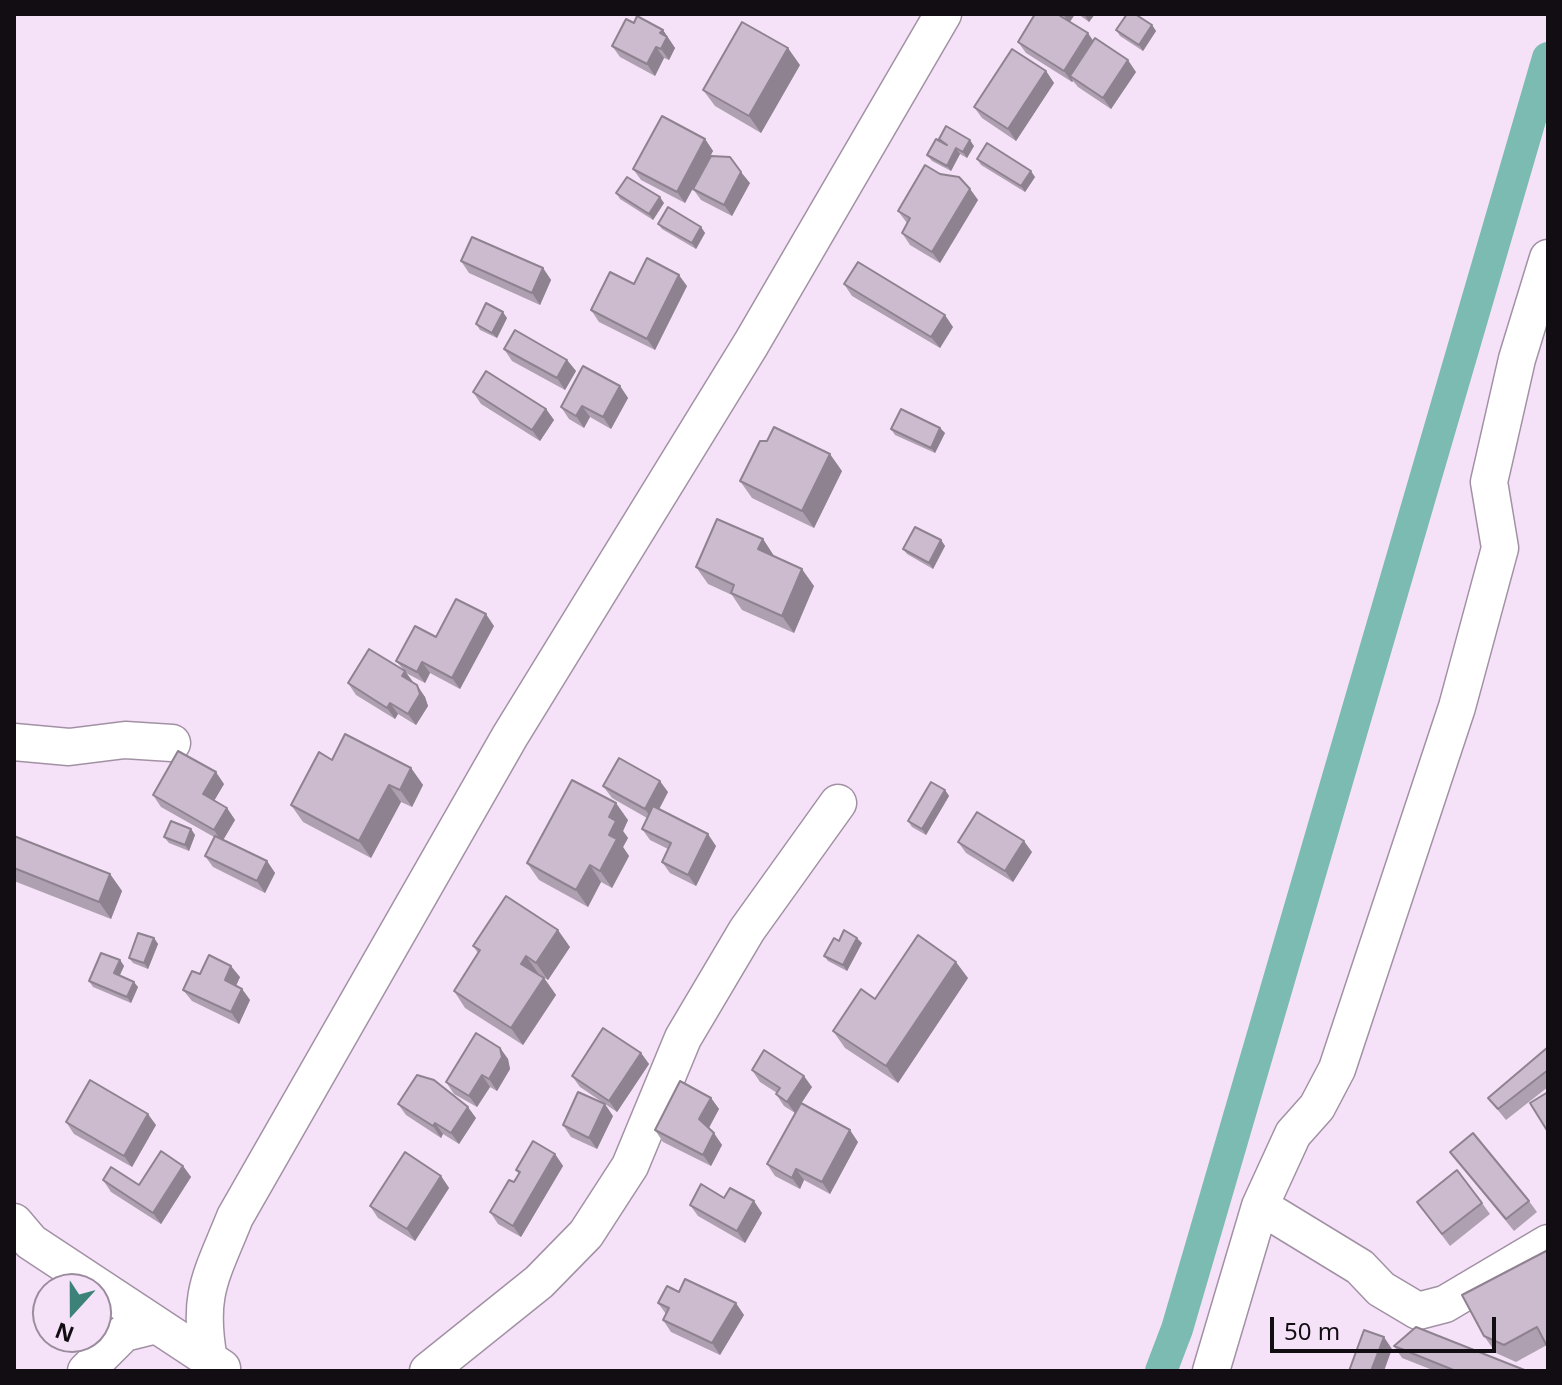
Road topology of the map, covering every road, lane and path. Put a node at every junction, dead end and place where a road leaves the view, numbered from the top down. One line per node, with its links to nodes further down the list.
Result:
1 (943, 14): 10 (street)
2 (1548, 258): 6 (street)
3 (14, 742): 4 (street)
4 (172, 743)
5 (838, 803): 12 (street)
6 (1260, 1206): 8 (street); 13 (street)
7 (14, 1222): 9 (street)
8 (1548, 1243)
9 (156, 1325): 10 (street); 11 (street)
10 (218, 1366)
11 (86, 1371)
12 (428, 1371)
13 (1211, 1371)

